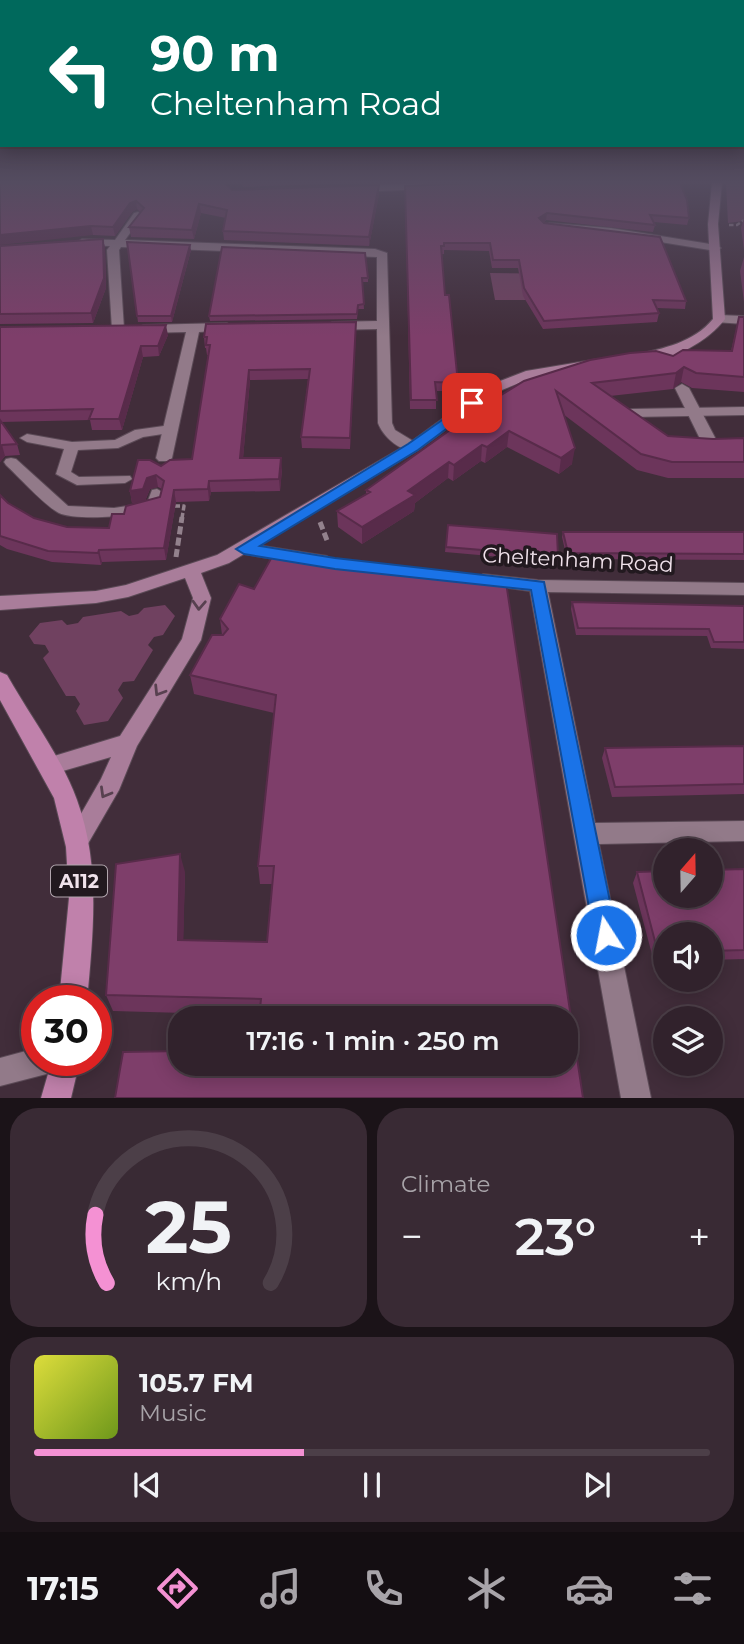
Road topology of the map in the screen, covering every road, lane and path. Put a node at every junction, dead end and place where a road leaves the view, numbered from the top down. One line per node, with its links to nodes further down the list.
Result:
1 (124, 234): 4 (street)
2 (621, 234): 6 (lane)
3 (714, 234): 6 (main road)
4 (118, 242): 5 (street); 9 (street); 12 (street)
5 (66, 244)
6 (716, 248): 7 (main road)
7 (719, 319): 8 (street); 13 (main road)
8 (744, 320)
9 (383, 325): 10 (street); 22 (street)
10 (315, 326)
11 (247, 327): 12 (street)
12 (193, 328): 19 (street)
13 (648, 357): 14 (street); 22 (main road)
14 (670, 365)
15 (682, 388): 17 (street)
16 (744, 411): 17 (lane)
17 (693, 412): 18 (lane); 23 (street)
18 (631, 413)
19 (171, 429): 21 (lane); 25 (street)
20 (27, 438): 21 (lane)
21 (72, 446): 26 (lane)
22 (413, 447): 28 (main road)
23 (713, 449)
24 (11, 462): 27 (lane)
25 (163, 464)
26 (125, 479)
27 (155, 500): 33 (path)
28 (315, 506): 29 (main road); 30 (path)
29 (244, 549): 30 (street); 31 (main road)
30 (341, 564)
31 (192, 572): 33 (main road); 38 (main road, one-way to 38)
32 (459, 577): 34 (street, Cheltenham Road)
33 (172, 578): 36 (main road)
34 (538, 586): 35 (street, Cheltenham Road); 41 (street)
35 (744, 589)
36 (0, 603)
37 (0, 680): 39 (main road, A112)
38 (127, 743): 39 (main road); 42 (main road, one-way to 42)
39 (49, 766): 42 (main road, A112)
40 (744, 831): 41 (street)
41 (587, 834): 48 (street)
42 (78, 839): 43 (main road, A112)
43 (75, 985)
44 (21, 1065): 45 (street)
45 (0, 1072)
46 (62, 1076): 47 (main road)
47 (56, 1098)
48 (636, 1098)

